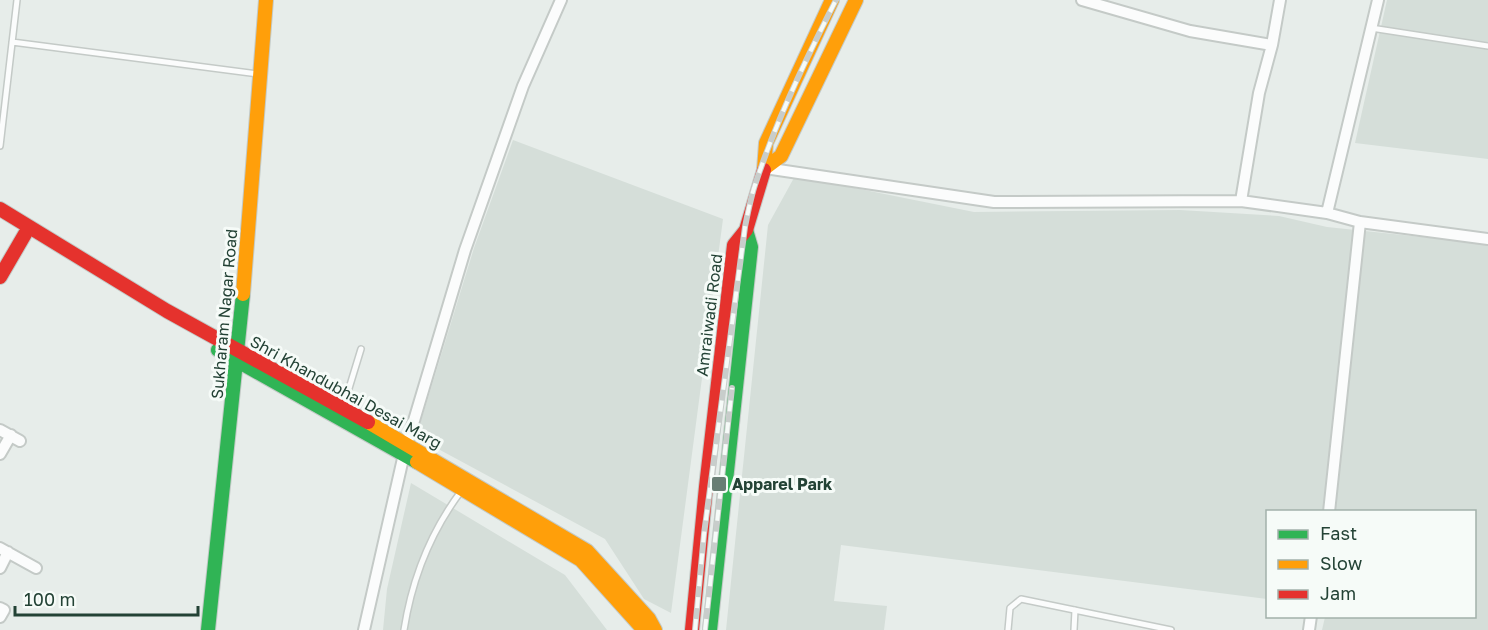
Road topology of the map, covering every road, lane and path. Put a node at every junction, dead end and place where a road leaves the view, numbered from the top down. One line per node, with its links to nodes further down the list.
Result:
1 (17, 0): 10 (lane)
2 (266, 0): 13 (main road, Sukharam Nagar Road)
3 (561, 0): 29 (street)
4 (832, 0): 15 (main road)
5 (856, 0): 15 (main road, Amraiwadi Road)
6 (1082, 0): 11 (street)
7 (1280, 0): 11 (street)
8 (1378, 0): 9 (street)
9 (1371, 28): 12 (lane); 18 (street)
10 (12, 42): 13 (lane); 14 (lane)
11 (1272, 45): 16 (street)
12 (1488, 46)
13 (260, 74): 26 (main road, Sukharam Nagar Road)
14 (0, 146)
15 (765, 168): 16 (street); 21 (main road, Amraiwadi Road)
16 (1240, 201): 18 (street)
17 (0, 208): 26 (main road, Shri Khandubhai Desai Marg)
18 (1327, 213): 20 (street)
19 (0, 218): 22 (main road, Shri Khandubhai Desai Marg)
20 (1360, 222): 23 (street); 32 (street)
21 (746, 230): 45 (main road, Amraiwadi Road); 46 (main road)
22 (25, 234): 24 (main road); 26 (main road, Shri Khandubhai Desai Marg)
23 (1488, 239)
24 (0, 277)
25 (362, 349): 27 (lane)
26 (238, 356): 27 (main road, Shri Khandubhai Desai Marg); 40 (main road, Sukharam Nagar Road)
27 (341, 413): 29 (main road, Shri Khandubhai Desai Marg)
28 (0, 430): 30 (street)
29 (405, 448): 31 (main road, Shri Khandubhai Desai Marg); 41 (street); 44 (main road, Shri Khandubhai Desai Marg)
30 (0, 454)
31 (463, 489): 42 (lane); 43 (main road, Shri Khandubhai Desai Marg)
32 (1329, 510)
33 (4, 550): 34 (street); 35 (street)
34 (0, 568)
35 (36, 568)
36 (0, 608): 38 (street)
37 (1075, 610): 39 (lane); 47 (lane); 48 (lane)
38 (0, 618)
39 (1141, 627): 49 (lane)
40 (208, 630)
41 (364, 630)
42 (404, 630)
43 (644, 630)
44 (655, 630)
45 (692, 630)
46 (710, 630)
47 (1008, 630)
48 (1074, 630)
49 (1171, 630)

